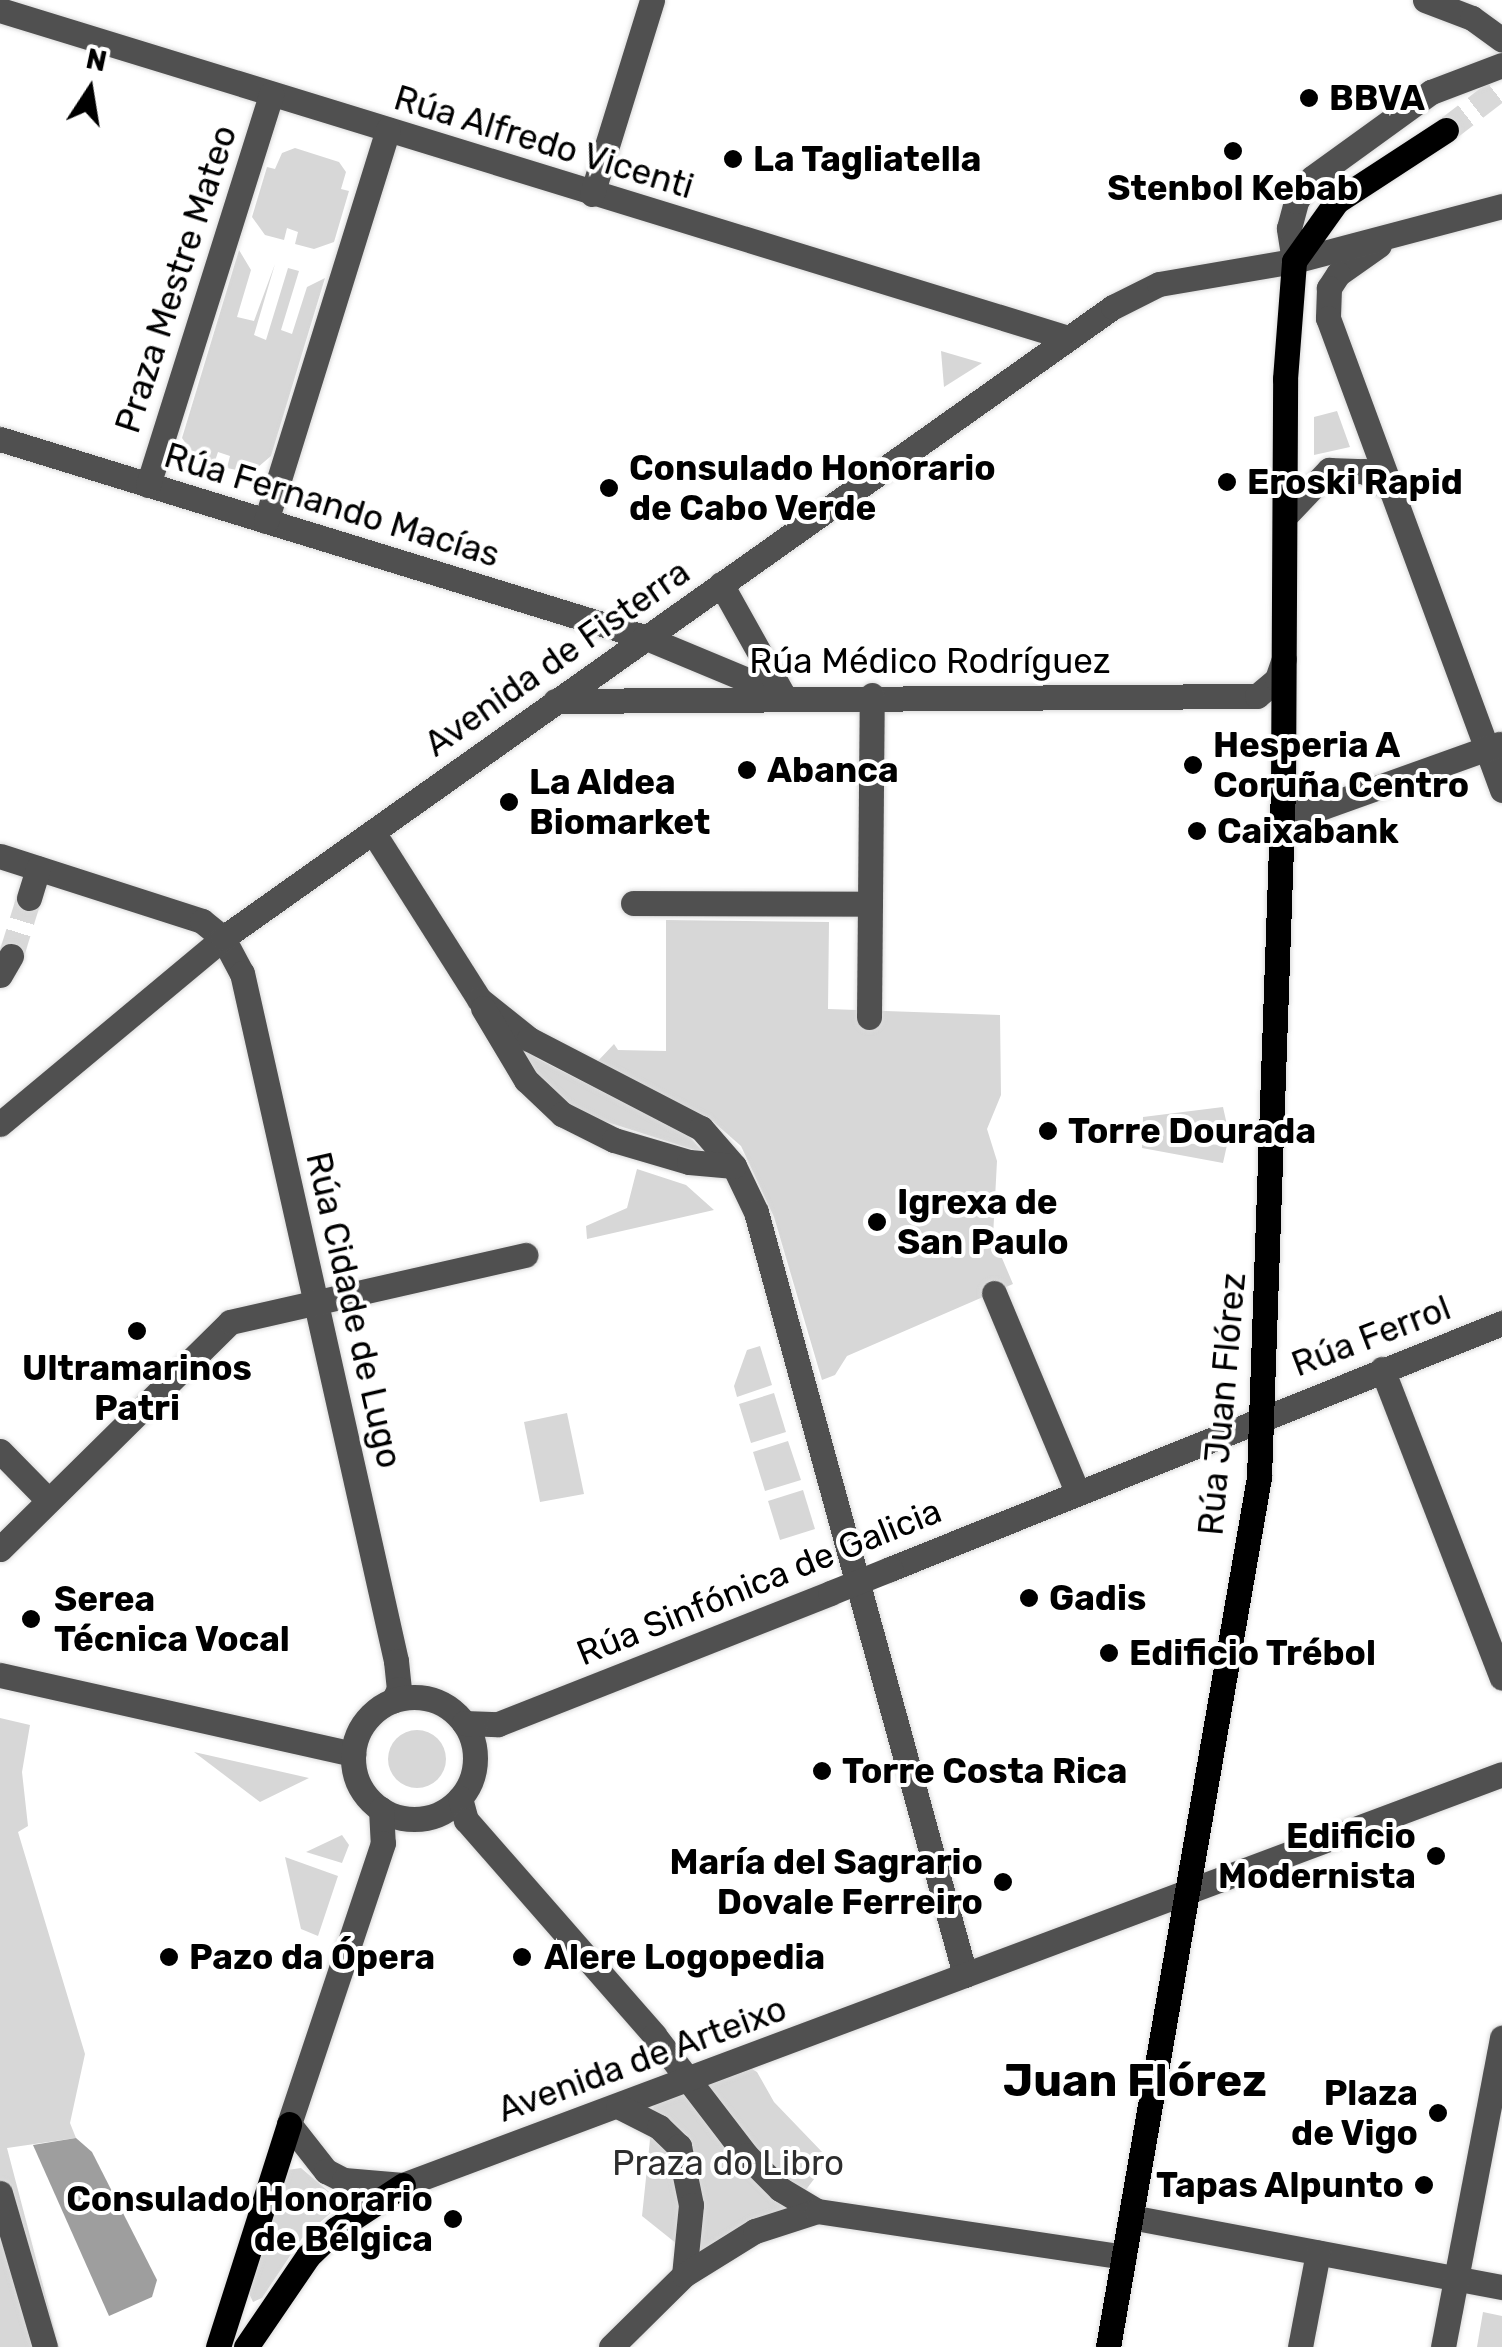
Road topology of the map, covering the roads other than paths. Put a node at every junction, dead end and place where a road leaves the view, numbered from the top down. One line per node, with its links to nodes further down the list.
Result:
1 (652, 0): 10 (street)
2 (1425, 0): 5 (street)
3 (0, 10): 4 (street, Rúa Alfredo Vicenti)
4 (40, 11): 7 (street, Rúa Alfredo Vicenti)
5 (1502, 40)
6 (1502, 65): 13 (street)
7 (271, 94): 8 (street, Rúa Alfredo Vicenti); 16 (street, Praza Mestre Mateo)
8 (388, 130): 10 (street, Rúa Alfredo Vicenti); 19 (street)
9 (1446, 130): 13 (main road)
10 (592, 194): 14 (street, Rúa Alfredo Vicenti)
11 (1502, 206): 12 (street, Avenida de Fisterra)
12 (1408, 230): 13 (street, Avenida de Fisterra); 17 (street)
13 (1294, 260): 14 (street, Avenida de Fisterra); 18 (main road, Rúa Juan Flórez)
14 (1068, 338): 20 (street, Avenida de Fisterra)
15 (0, 439): 16 (street, Rúa Fernando Macías)
16 (148, 484): 19 (street, Rúa Fernando Macías)
17 (1388, 488): 18 (street); 26 (street)
18 (1285, 516): 22 (main road, Rúa Juan Flórez)
19 (266, 521): 21 (street, Rúa Fernando Macías)
20 (721, 584): 21 (street, Avenida de Fisterra); 23 (street)
21 (644, 637): 23 (street, Rúa Fernando Macías); 25 (street, Avenida de Fisterra)
22 (1284, 659): 24 (street, Rúa Médico Rodríguez); 27 (main road, Rúa Juan Flórez)
23 (783, 696): 24 (street, Rúa Médico Rodríguez); 25 (street, Rúa Médico Rodríguez)
24 (872, 696): 34 (street)
25 (555, 701): 29 (street, Avenida de Fisterra)
26 (1494, 745): 27 (street); 28 (street)
27 (1283, 788): 45 (main road, Rúa Juan Flórez)
28 (1502, 790)
29 (372, 832): 35 (street, Avenida de Fisterra); 36 (street)
30 (0, 856): 31 (street)
31 (38, 868): 32 (street); 35 (street)
32 (29, 898)
33 (632, 903): 34 (street)
34 (870, 904): 37 (street)
35 (223, 938): 38 (street, Avenida de Fisterra); 42 (street, Rúa Cidade de Lugo)
36 (479, 999): 39 (street); 39 (street)
37 (869, 1017)
38 (0, 1124)
39 (734, 1166): 59 (street)
40 (526, 1255): 42 (street)
41 (994, 1293): 47 (street)
42 (317, 1303): 48 (street); 52 (street, Rúa Cidade de Lugo)
43 (1502, 1323): 44 (street, Rúa Ferrol)
44 (1382, 1370): 45 (street, Rúa Ferrol); 51 (street)
45 (1264, 1414): 47 (street, Rúa Sinfónica de Galicia); 58 (main road, Rúa Juan Flórez)
46 (0, 1451): 48 (street)
47 (1076, 1491): 53 (street, Rúa Sinfónica de Galicia, bridge)
48 (48, 1500): 49 (street)
49 (0, 1548)
50 (0, 1675): 54 (street)
51 (1502, 1678)
52 (393, 1701): 53 (street); 54 (street)
53 (464, 1723): 56 (street)
54 (353, 1754): 57 (street)
55 (1502, 1774): 58 (street, Avenida de Arteixo)
56 (460, 1798): 57 (street); 61 (street)
57 (381, 1809): 63 (street)
58 (1187, 1895): 59 (street, Avenida de Arteixo); 67 (main road, Rúa Juan Flórez)
59 (965, 1975): 61 (street, Avenida de Arteixo)
60 (1502, 2038): 71 (street)
61 (690, 2079): 62 (street, Avenida de Arteixo); 66 (street)
62 (618, 2106): 64 (street, Avenida de Arteixo); 70 (street)
63 (289, 2124): 64 (street, Avenida de Arteixo); 74 (main road)
64 (404, 2185): 75 (main road, Avenida de Arteixo)
65 (0, 2193): 73 (street)
66 (817, 2211): 69 (street); 70 (street)
67 (1131, 2217): 68 (street); 69 (main road, Rúa Juan Flórez)
68 (1318, 2253): 71 (street); 78 (street)
69 (1124, 2257): 77 (main road, Rúa Juan Flórez)
70 (684, 2274): 76 (street)
71 (1456, 2278): 72 (street); 79 (street)
72 (1502, 2287)
73 (45, 2347)
74 (218, 2347)
75 (246, 2347)
76 (611, 2347)
77 (1108, 2347)
78 (1300, 2347)
79 (1443, 2347)

